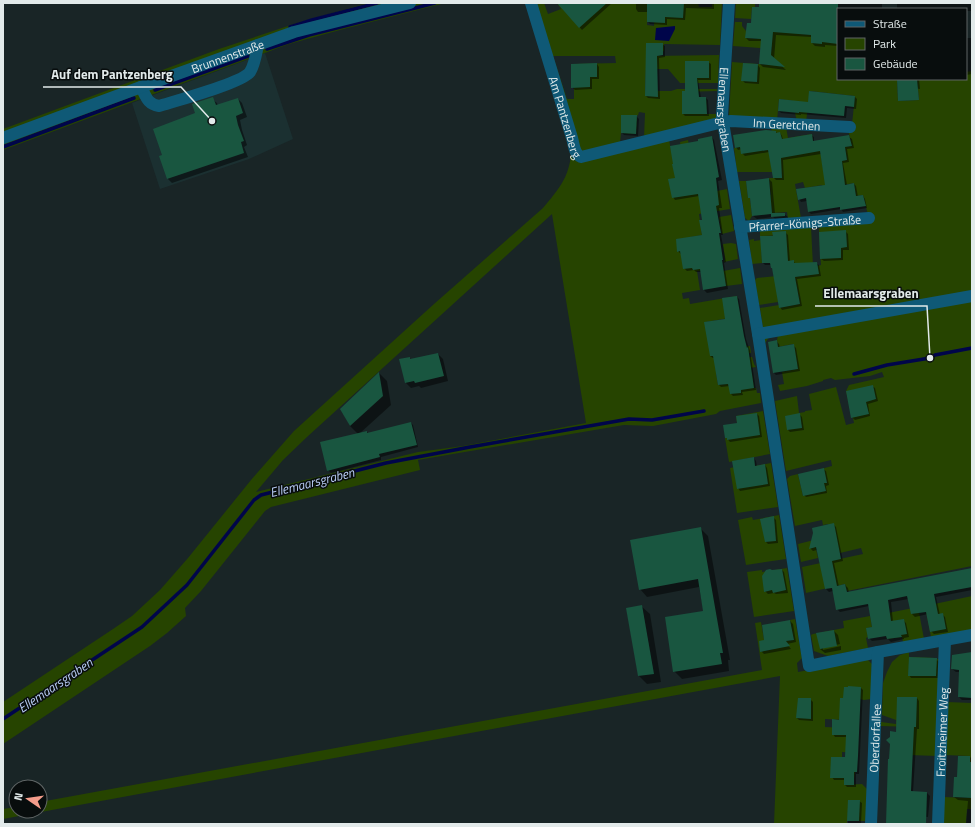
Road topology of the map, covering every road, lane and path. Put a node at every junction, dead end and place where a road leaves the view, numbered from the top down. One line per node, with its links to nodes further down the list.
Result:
1 (410, 3): 4 (street, Brunnenstraße)
2 (531, 3): 6 (street, Am Pantzenberg)
3 (729, 3): 6 (street, Ellemaarsgraben)
4 (258, 45): 5 (street, Brunnenstraße); 5 (street)
5 (141, 87): 8 (street, Brunnenstraße)
6 (723, 122): 7 (street, Im Geretchen); 10 (street, Ellemaarsgraben)
7 (850, 127)
8 (3, 138)
9 (869, 218): 10 (street, Pfarrer-Königs-Straße)
10 (740, 227): 12 (street, Ellemaarsgraben)
11 (972, 296): 12 (street)
12 (758, 334): 15 (street, Ellemaarsgraben)
13 (972, 635): 14 (street)
14 (946, 640): 15 (street); 17 (street, Froitzheimer Weg)
15 (878, 652): 16 (street, Oberdorfallee)
16 (871, 824)
17 (938, 824)

